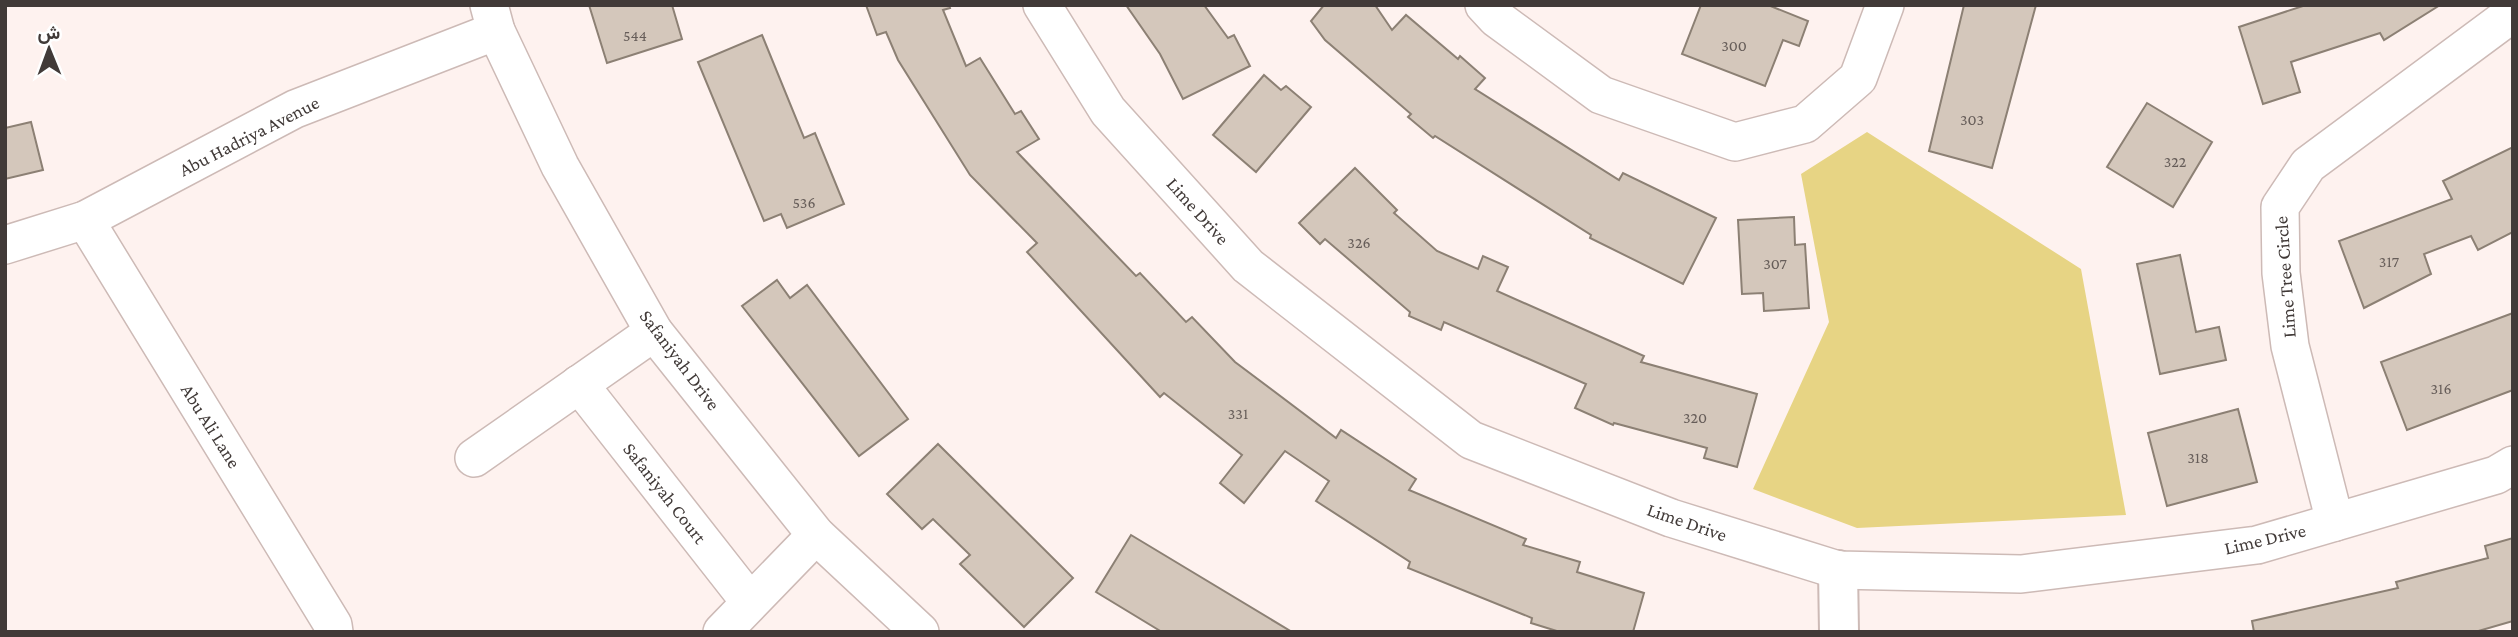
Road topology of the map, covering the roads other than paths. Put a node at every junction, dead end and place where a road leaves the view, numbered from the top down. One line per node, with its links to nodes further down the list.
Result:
1 (1042, 5): 14 (street, Lime Drive)
2 (1485, 5): 3 (street)
3 (1885, 5)
4 (2513, 13): 12 (street, Lime Tree Circle)
5 (492, 18): 6 (street, Abu Hadriya Avenue); 8 (street, Safaniyah Drive)
6 (85, 220): 7 (street, Abu Hadriya Avenue); 16 (street, Abu Ali Lane)
7 (5, 244)
8 (654, 332): 9 (street); 13 (street, Safaniyah Drive)
9 (579, 384): 10 (street); 15 (street, Safaniyah Court)
10 (474, 458)
11 (2513, 465): 12 (street, Lime Drive)
12 (2335, 522): 14 (street, Lime Drive)
13 (816, 535): 15 (street); 18 (street, Safaniyah Drive)
14 (1838, 570): 19 (main road)
15 (750, 602): 17 (street)
16 (334, 632)
17 (722, 632)
18 (920, 632)
19 (1839, 632)

